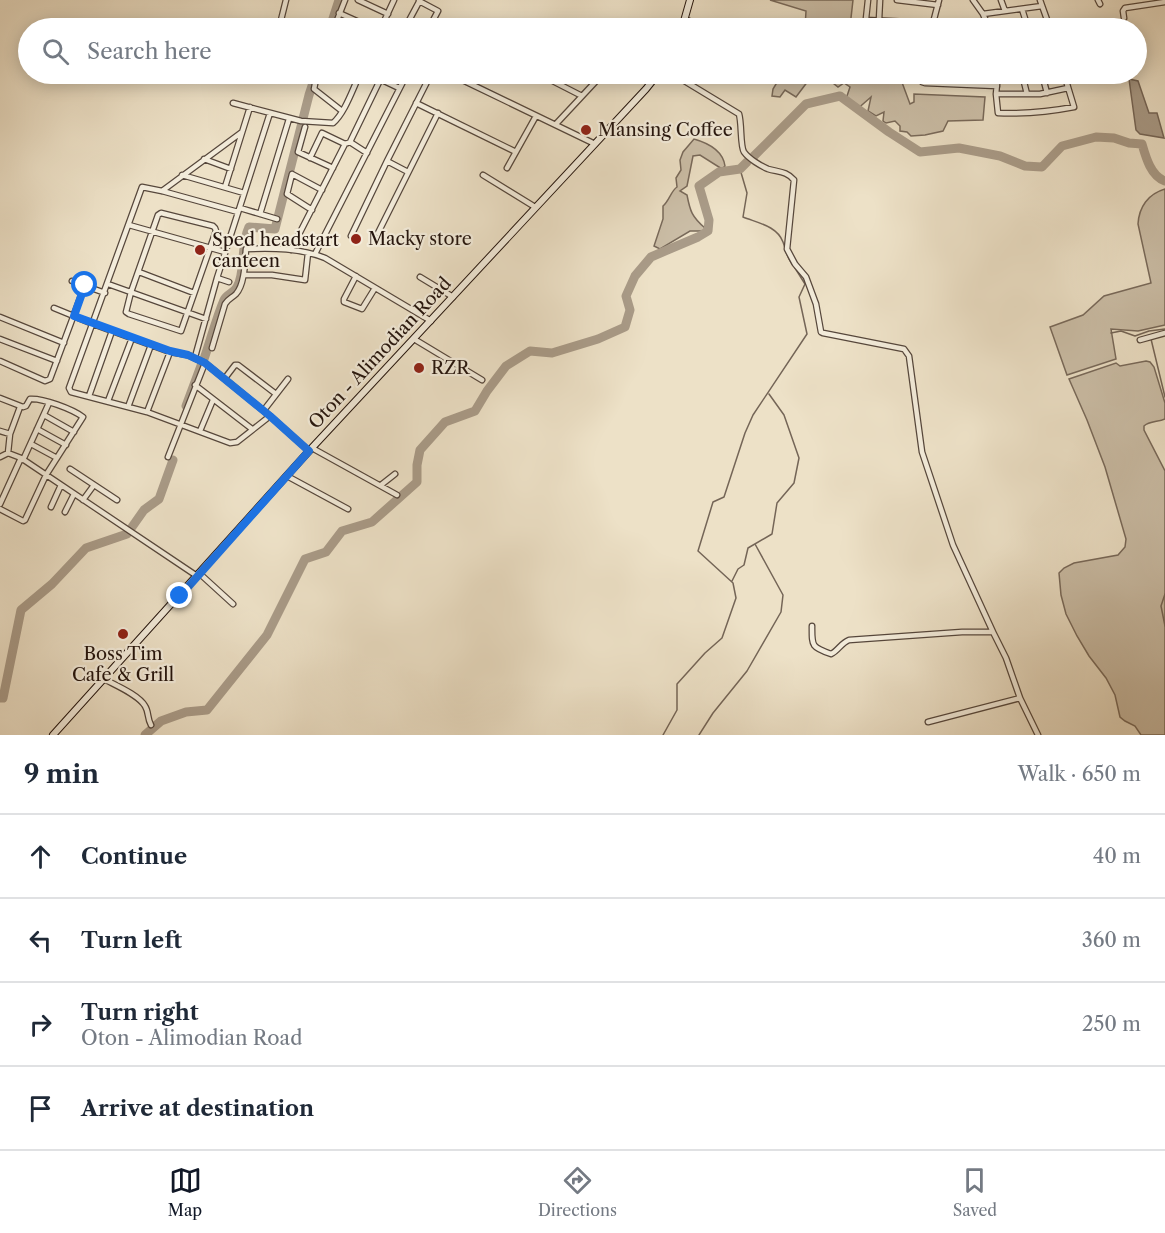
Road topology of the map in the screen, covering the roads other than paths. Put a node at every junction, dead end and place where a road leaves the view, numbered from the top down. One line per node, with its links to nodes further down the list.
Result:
1 (286, 0): 21 (street)
2 (345, 0): 18 (street)
3 (358, 0): 19 (street)
4 (394, 0): 19 (street)
5 (690, 0): 27 (main road)
6 (868, 0): 28 (street)
7 (880, 0): 29 (street)
8 (897, 0): 13 (street)
9 (973, 0): 20 (street)
10 (1001, 0): 17 (street)
11 (1040, 0): 15 (street)
12 (419, 1): 25 (street); 26 (street)
13 (939, 2): 30 (street)
14 (1165, 2): 34 (street)
15 (1042, 6): 16 (street); 33 (street)
16 (1022, 9): 17 (street); 32 (street)
17 (1005, 11): 20 (street)
18 (339, 14): 22 (street); 23 (street)
19 (388, 14): 24 (street)
20 (982, 14): 31 (street)
21 (282, 18)
22 (338, 18)
23 (349, 18)
24 (386, 18)
25 (410, 18)
26 (434, 18)
27 (685, 18)
28 (866, 18)
29 (879, 18)
30 (934, 18)
31 (984, 18)
32 (1025, 18)
33 (1046, 18)
34 (1124, 18)
35 (315, 84): 61 (street)
36 (355, 84): 61 (street)
37 (377, 84): 69 (street)
38 (393, 84): 52 (street)
39 (401, 84): 52 (street)
40 (426, 84): 59 (street)
41 (470, 84): 64 (street)
42 (559, 84): 57 (street)
43 (593, 84): 57 (street)
44 (649, 84): 70 (main road, Oton - Alimodian Road)
45 (690, 84): 185 (street)
46 (950, 84): 50 (street)
47 (1024, 84): 56 (street)
48 (1045, 84): 54 (street)
49 (1067, 84): 53 (street)
50 (976, 85): 51 (street)
51 (997, 86): 55 (street)
52 (399, 88): 72 (street)
53 (1068, 88): 54 (street); 55 (street)
54 (1047, 93): 56 (street)
55 (996, 94): 56 (street)
56 (1027, 94)
57 (582, 96): 67 (street)
58 (233, 103): 60 (street)
59 (416, 103): 63 (street); 75 (street)
60 (250, 107): 62 (street); 68 (street)
61 (342, 111): 66 (street)
62 (270, 113): 65 (street); 85 (street)
63 (438, 113): 71 (street); 79 (street)
64 (536, 116): 67 (street); 71 (street)
65 (289, 118): 66 (street); 89 (street)
66 (304, 123): 73 (street)
67 (556, 124): 70 (street)
68 (242, 132): 74 (street); 78 (street)
69 (347, 143): 72 (street); 73 (street); 76 (street)
70 (594, 144): 86 (main road, Oton - Alimodian Road)
71 (516, 152): 77 (street)
72 (367, 153): 99 (street)
73 (310, 158): 76 (street)
74 (204, 159): 78 (street); 80 (street)
75 (387, 161): 79 (street); 94 (street)
76 (333, 168): 83 (street)
77 (507, 168)
78 (231, 169): 82 (street)
79 (408, 172): 93 (street)
80 (182, 175): 82 (street); 84 (street)
81 (483, 175): 86 (street)
82 (225, 188): 85 (street)
83 (322, 190): 88 (street); 88 (street)
84 (162, 191): 87 (street); 91 (street)
85 (244, 193): 87 (street)
86 (535, 207): 113 (main road, Oton - Alimodian Road)
87 (239, 210): 89 (street); 97 (street)
88 (312, 210): 96 (street)
89 (260, 214): 90 (street)
90 (277, 219)
91 (129, 225): 92 (street); 107 (street)
92 (153, 232): 95 (street); 95 (street); 100 (street)
93 (378, 233)
94 (351, 236)
95 (210, 248): 97 (street); 112 (street)
96 (291, 250): 98 (street); 101 (street)
97 (225, 252): 103 (street)
98 (308, 253): 99 (street); 101 (street)
99 (315, 254): 102 (street)
100 (139, 272): 110 (street); 112 (street)
101 (244, 275): 129 (street)
102 (356, 276): 109 (street); 109 (street)
103 (217, 278): 106 (street); 118 (street)
104 (420, 278): 113 (street)
105 (72, 281): 108 (street)
106 (229, 282)
107 (108, 284): 110 (street); 111 (street)
108 (85, 285): 111 (street); 116 (street)
109 (375, 288): 119 (street)
110 (131, 292): 115 (street); 115 (street)
111 (105, 293): 120 (street)
112 (194, 293): 115 (street)
113 (453, 297): 119 (main road, Oton - Alimodian Road)
114 (54, 308): 116 (street)
115 (187, 313): 118 (street)
116 (74, 316): 120 (street); 127 (street)
117 (0, 317): 127 (street)
118 (206, 319): 131 (street)
119 (431, 321): 125 (main road, Oton - Alimodian Road)
120 (93, 324): 121 (street); 140 (street)
121 (112, 331): 123 (street); 140 (street)
122 (1165, 333): 126 (street)
123 (132, 338): 128 (street); 143 (street)
124 (0, 339): 133 (street)
125 (414, 339): 137 (street); 160 (main road, Oton - Alimodian Road)
126 (1140, 340)
127 (64, 343): 133 (street)
128 (152, 345): 130 (street); 146 (street)
129 (212, 348)
130 (170, 351): 131 (street); 148 (street)
131 (195, 357): 134 (street)
132 (0, 361): 133 (street)
133 (57, 361)
134 (205, 363): 135 (street); 138 (street)
135 (225, 378): 139 (street); 147 (street)
136 (288, 379): 139 (street)
137 (482, 380)
138 (195, 385): 142 (street); 151 (street)
139 (276, 394): 147 (street)
140 (89, 396): 143 (street)
141 (0, 398): 145 (street)
142 (213, 400): 153 (street); 155 (street)
143 (108, 401): 146 (street)
144 (49, 403): 145 (street); 149 (street); 156 (street)
145 (20, 407): 157 (street)
146 (128, 407): 148 (street)
147 (264, 410): 150 (street)
148 (147, 412): 151 (street)
149 (44, 415): 152 (street); 156 (street)
150 (270, 416): 153 (street); 160 (street)
151 (180, 424): 155 (street); 163 (street)
152 (38, 429): 158 (street); 159 (street)
153 (252, 429): 155 (street)
154 (0, 431): 157 (street)
155 (200, 431)
156 (74, 432): 159 (street)
157 (10, 434): 161 (street)
158 (31, 444): 164 (street); 165 (street)
159 (66, 445): 164 (street)
160 (311, 450): 169 (main road, Oton - Alimodian Road); 171 (street)
161 (8, 453): 162 (street); 165 (street)
162 (0, 457)
163 (168, 457)
164 (57, 458): 168 (street)
165 (22, 459): 168 (street); 177 (street)
166 (70, 469): 170 (street)
167 (395, 474): 171 (street)
168 (46, 475): 172 (street); 179 (street)
169 (287, 476): 180 (street); 182 (main road, Oton - Alimodian Road)
170 (94, 485): 175 (street); 176 (street)
171 (381, 485): 174 (street)
172 (62, 486): 173 (street); 178 (street)
173 (74, 494): 175 (street); 181 (street)
174 (397, 495)
175 (83, 500): 182 (street)
176 (117, 500)
177 (0, 504)
178 (51, 507)
179 (0, 509)
180 (348, 509)
181 (65, 512)
182 (198, 575): 183 (street); 186 (main road, Oton - Alimodian Road)
183 (233, 604)
184 (812, 626): 185 (street)
185 (993, 632): 187 (street)
186 (104, 679): 189 (street); 190 (main road, Oton - Alimodian Road)
187 (1020, 698): 188 (street); 191 (street)
188 (928, 722)
189 (151, 725)
190 (53, 735)
191 (1038, 735)

